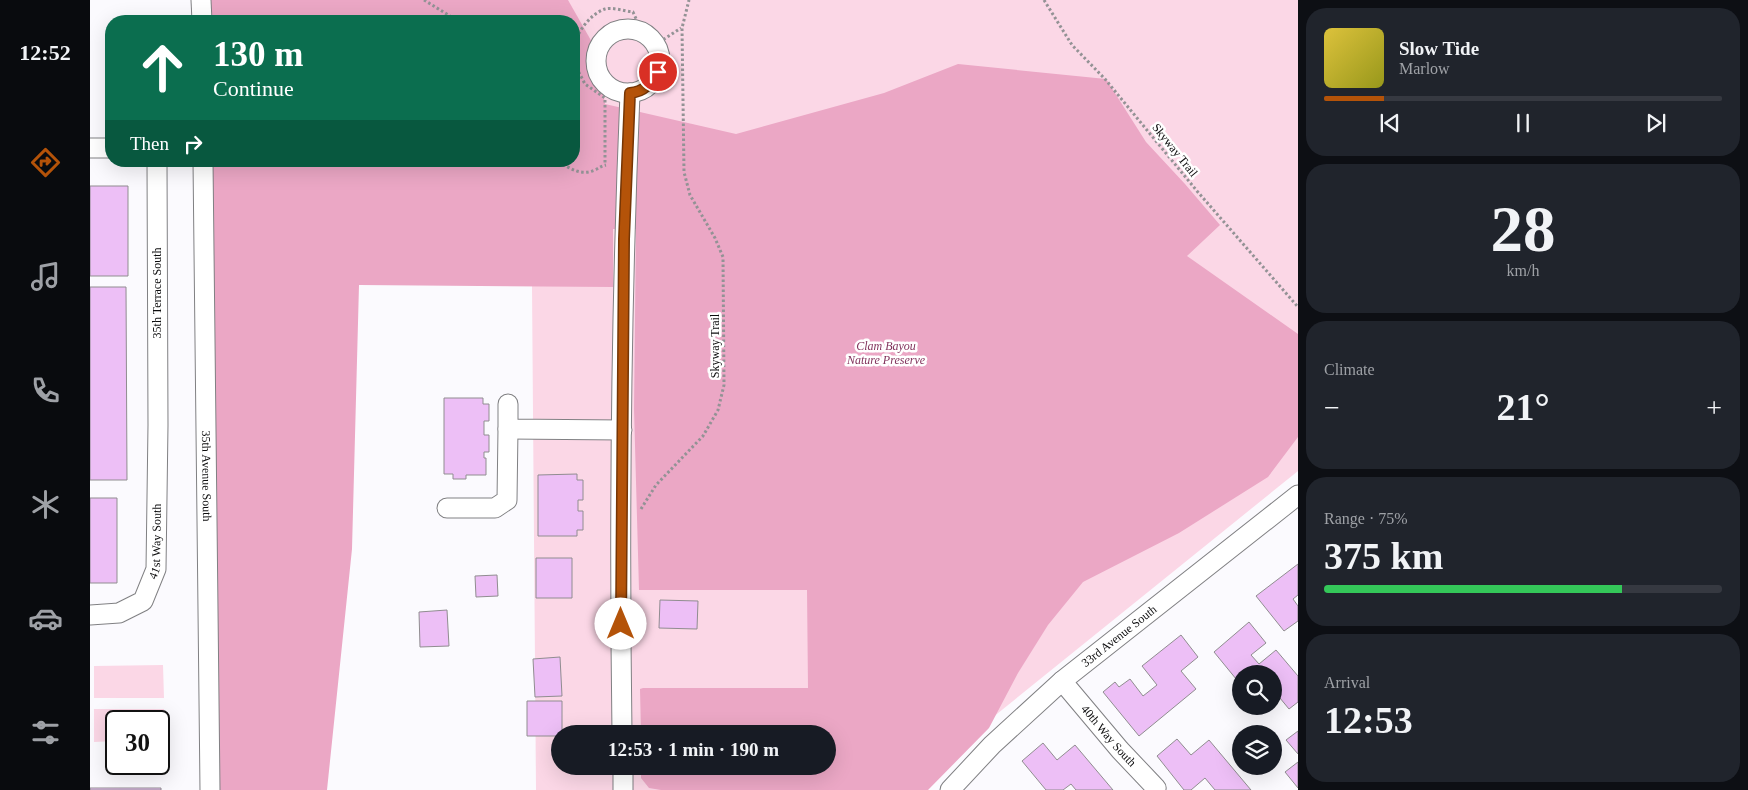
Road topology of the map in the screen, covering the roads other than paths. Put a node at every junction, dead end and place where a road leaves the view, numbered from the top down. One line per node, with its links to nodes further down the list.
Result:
1 (201, 0): 2 (street)
2 (202, 15)
3 (630, 93): 3 (street); 11 (street)
4 (90, 148): 5 (street)
5 (105, 148)
6 (157, 167): 9 (street, 35th Terrace South)
7 (203, 167): 18 (street, 35th Avenue South)
8 (508, 404): 10 (street)
9 (158, 425): 14 (street, 41st Way South)
10 (508, 430): 11 (street); 13 (street)
11 (622, 430): 16 (street)
12 (1298, 495): 15 (street, 33rd Avenue South)
13 (447, 508)
14 (90, 615)
15 (1062, 681): 20 (street, 33rd Avenue South); 21 (street, 40th Way South)
16 (622, 725)
17 (622, 775): 19 (street)
18 (210, 790)
19 (623, 790)
20 (950, 790)
21 (1156, 790)

